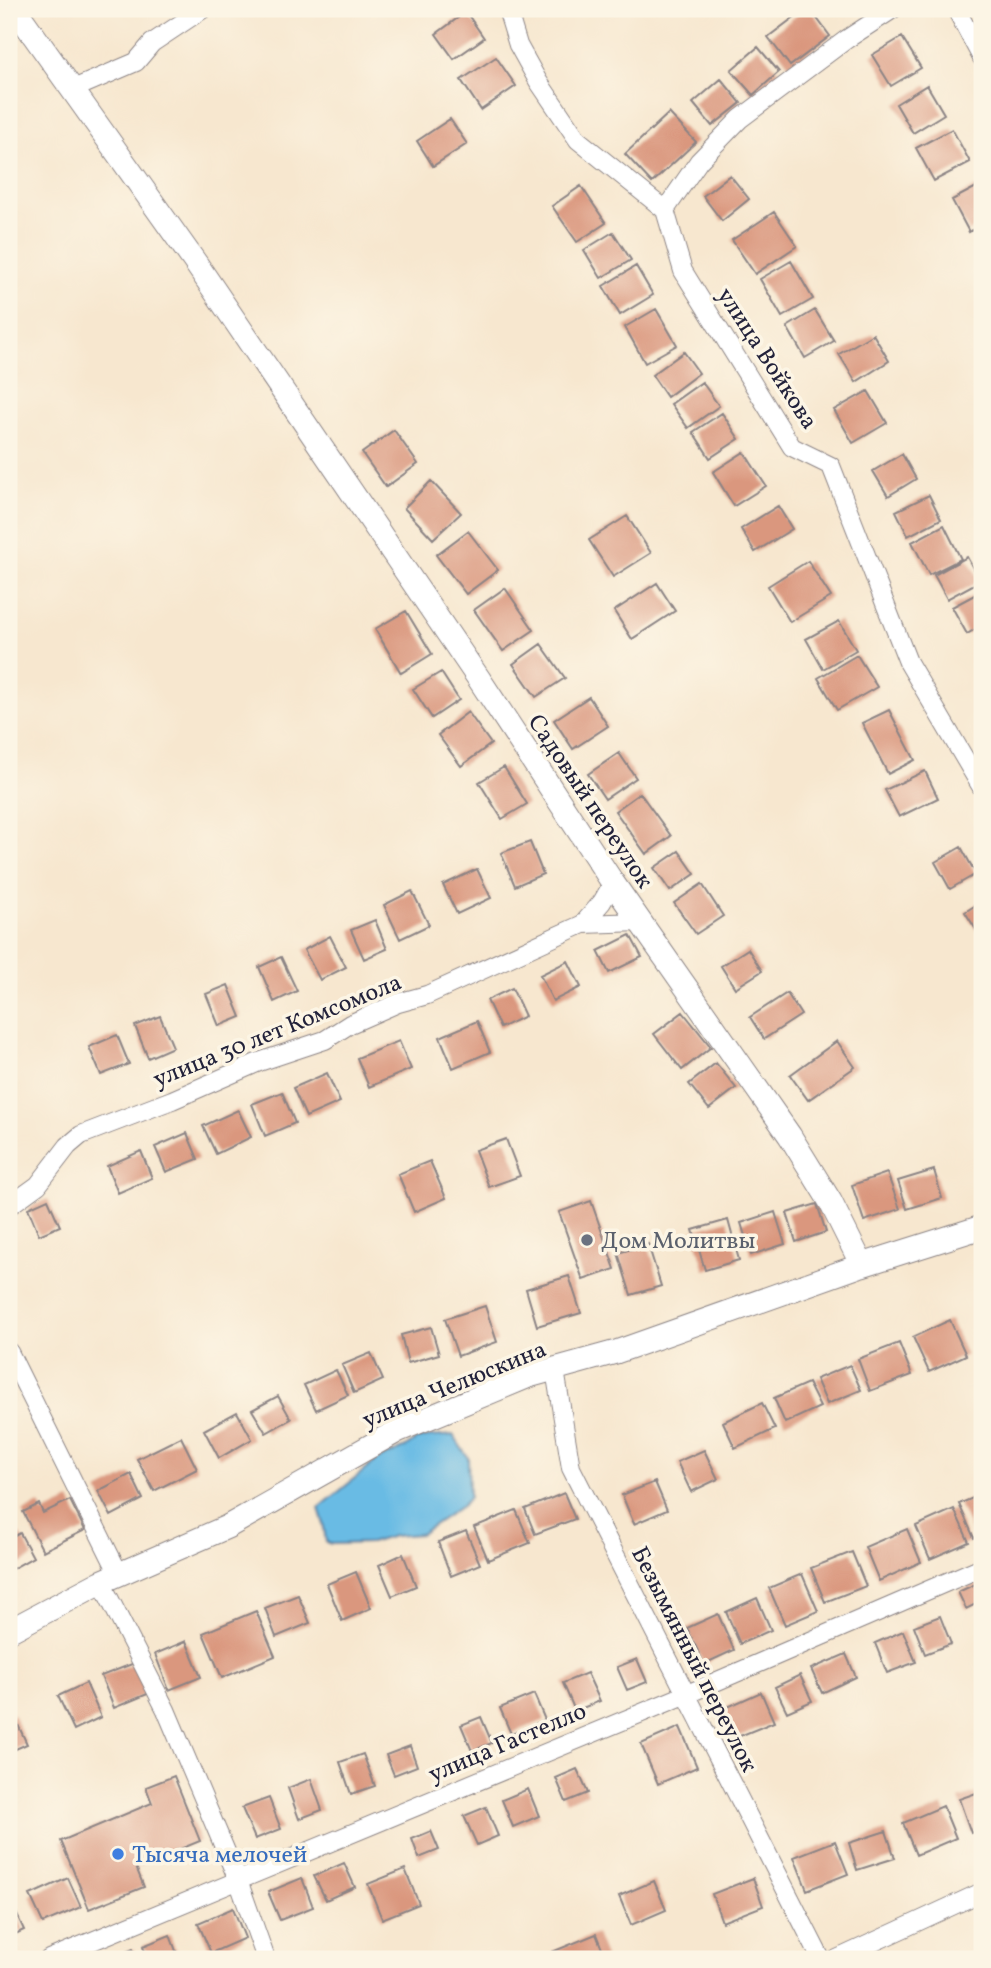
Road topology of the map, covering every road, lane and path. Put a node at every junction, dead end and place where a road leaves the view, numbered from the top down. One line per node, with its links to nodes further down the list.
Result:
1 (15, 9): 7 (street, Садовый переулок)
2 (203, 9): 7 (street)
3 (507, 9): 8 (street)
4 (892, 9): 8 (street)
5 (956, 9): 6 (street)
6 (982, 58)
7 (71, 90): 10 (street, Садовый переулок)
8 (665, 210): 9 (street, улица Войкова)
9 (982, 788)
10 (613, 883): 11 (street, Садовый переулок); 12 (street, улица 30 лет Комсомола)
11 (641, 922): 12 (street, улица 30 лет Комсомола); 15 (street, Садовый переулок)
12 (583, 924): 13 (street, улица 30 лет Комсомола)
13 (9, 1206)
14 (982, 1227): 15 (street, улица Челюскина)
15 (862, 1265): 17 (street, улица Челюскина)
16 (9, 1352): 19 (street)
17 (555, 1370): 19 (street, улица Челюскина); 21 (street, Безымянный переулок)
18 (982, 1567): 21 (street, улица Гастелло)
19 (110, 1578): 20 (street, улица Челюскина); 22 (street)
20 (9, 1631)
21 (685, 1695): 22 (street, улица Гастелло); 26 (street, Безымянный переулок)
22 (238, 1880): 24 (street, улица Гастелло); 25 (street)
23 (982, 1892): 27 (street)
24 (50, 1959)
25 (266, 1959)
26 (821, 1959)
27 (838, 1959)

